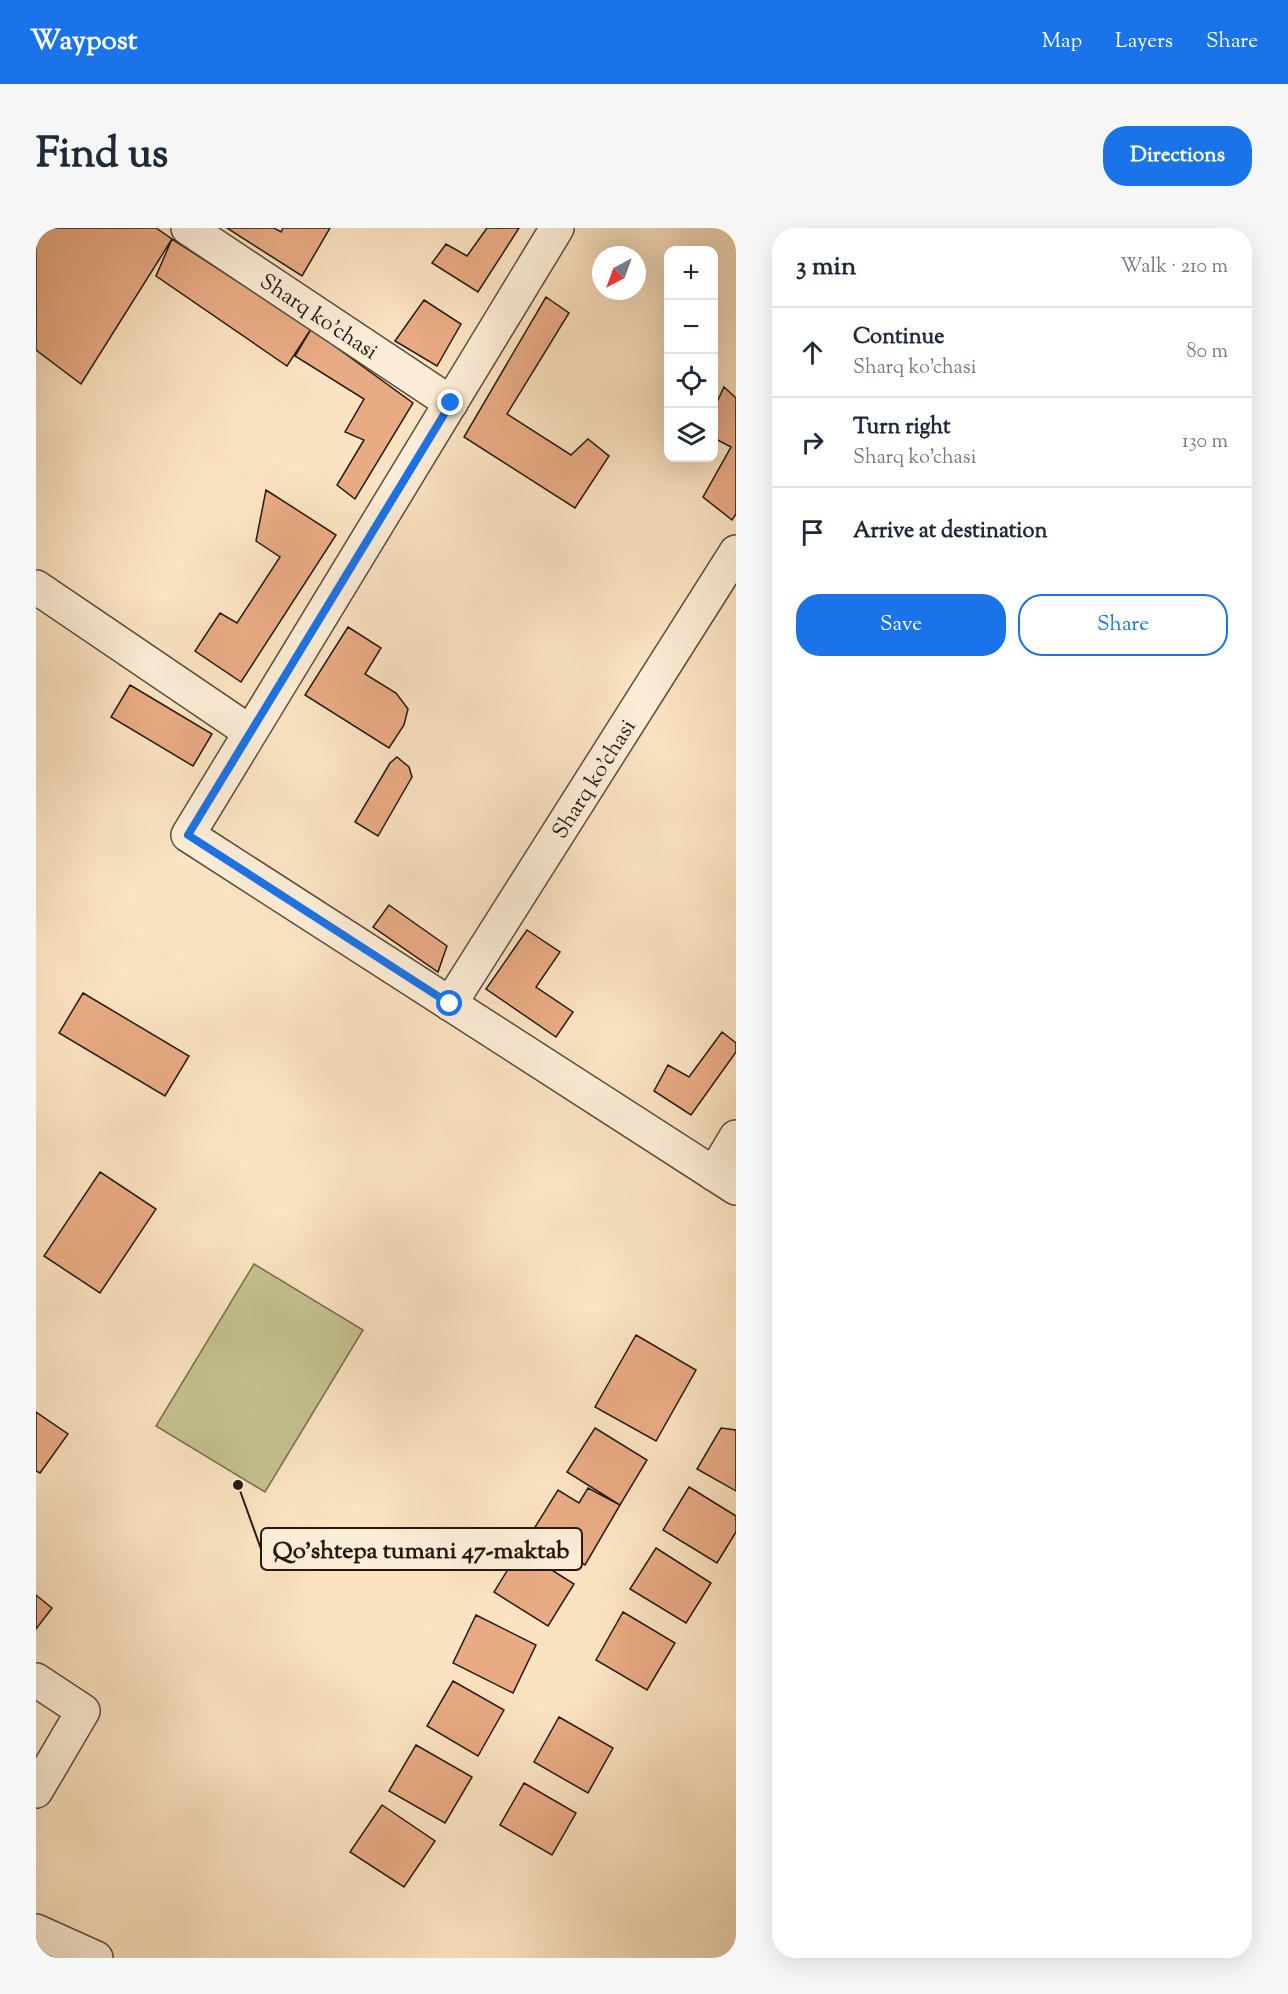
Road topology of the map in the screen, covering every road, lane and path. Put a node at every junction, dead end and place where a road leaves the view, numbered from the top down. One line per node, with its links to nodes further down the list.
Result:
1 (188, 228): 3 (street, Sharq ko'chasi)
2 (557, 228): 3 (street)
3 (451, 403): 6 (street)
4 (736, 552): 7 (street, Sharq ko'chasi)
5 (36, 587): 6 (street)
6 (250, 732): 7 (street)
7 (450, 1004): 9 (street)
8 (736, 1137): 9 (street)
9 (725, 1181)
10 (36, 1680): 11 (street)
11 (36, 1791)
12 (36, 1931): 13 (street)
13 (96, 1958)

